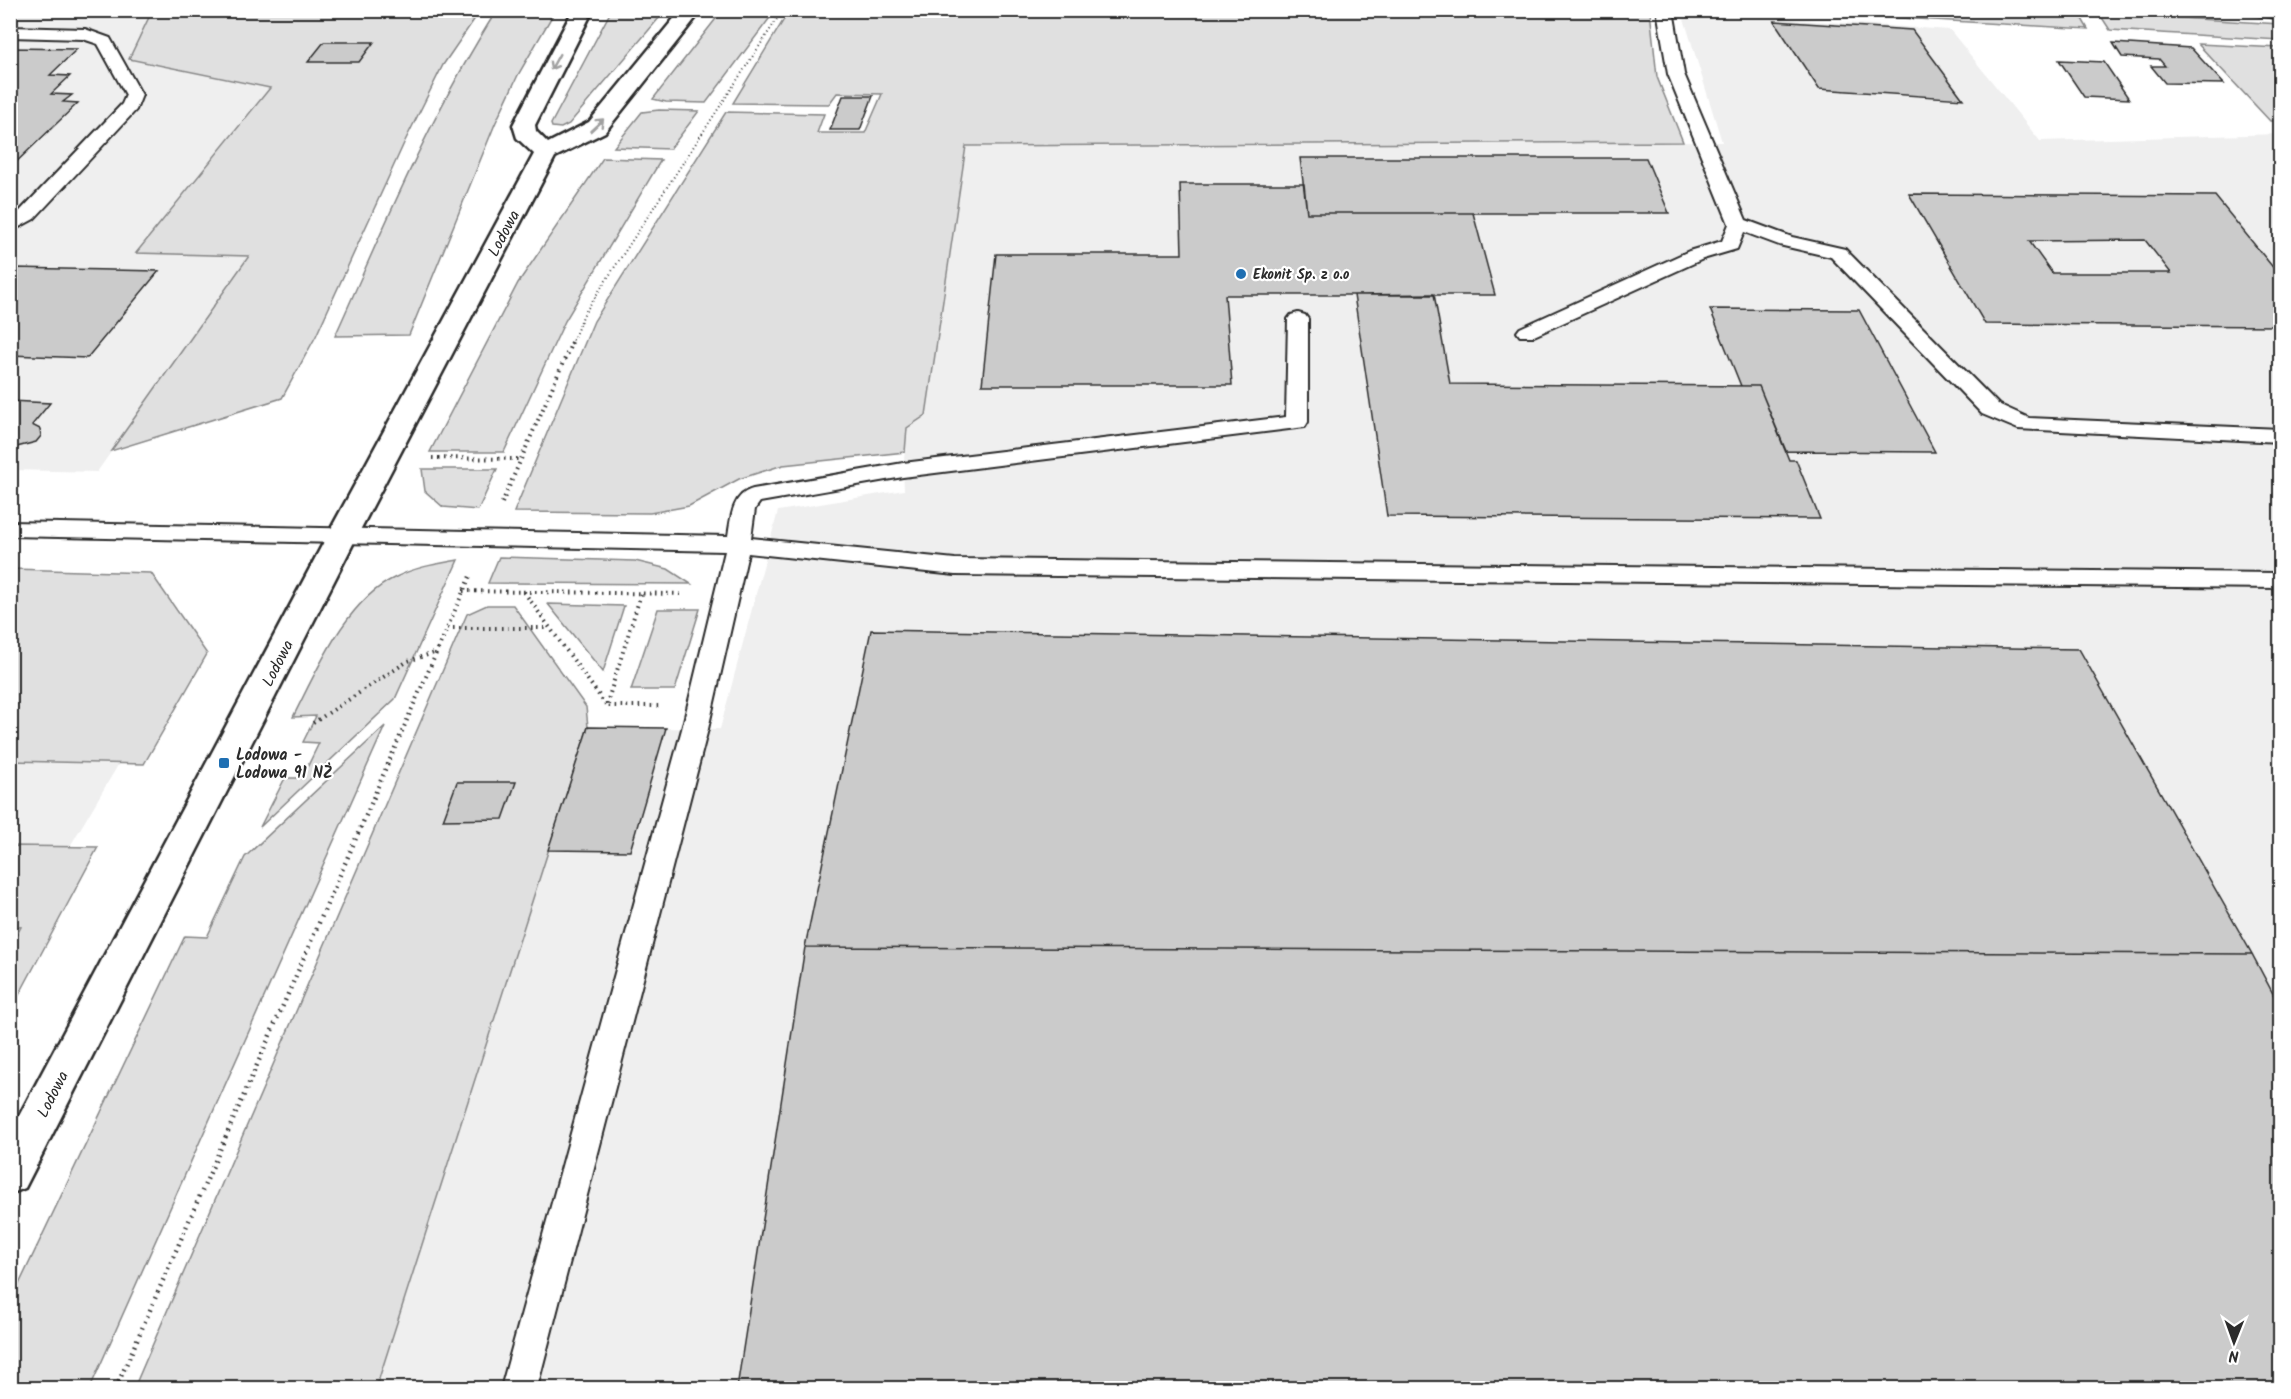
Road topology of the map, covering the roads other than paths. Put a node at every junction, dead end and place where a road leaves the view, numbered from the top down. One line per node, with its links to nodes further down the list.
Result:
1 (583, 10): 7 (street, one-way to 7)
2 (692, 10): 7 (street, one-way to 2)
3 (1665, 10): 8 (lane)
4 (2260, 10): 5 (street)
5 (2280, 12)
6 (10, 32): 9 (lane)
7 (546, 153): 14 (street, Lodowa)
8 (1738, 224): 11 (lane); 12 (lane)
9 (10, 227)
10 (1298, 319): 15 (lane)
11 (1527, 332)
12 (2280, 436)
13 (10, 528): 14 (lane)
14 (342, 536): 15 (lane); 17 (street, Lodowa)
15 (738, 544): 16 (lane); 18 (lane)
16 (2276, 580)
17 (10, 1175)
18 (519, 1389)

